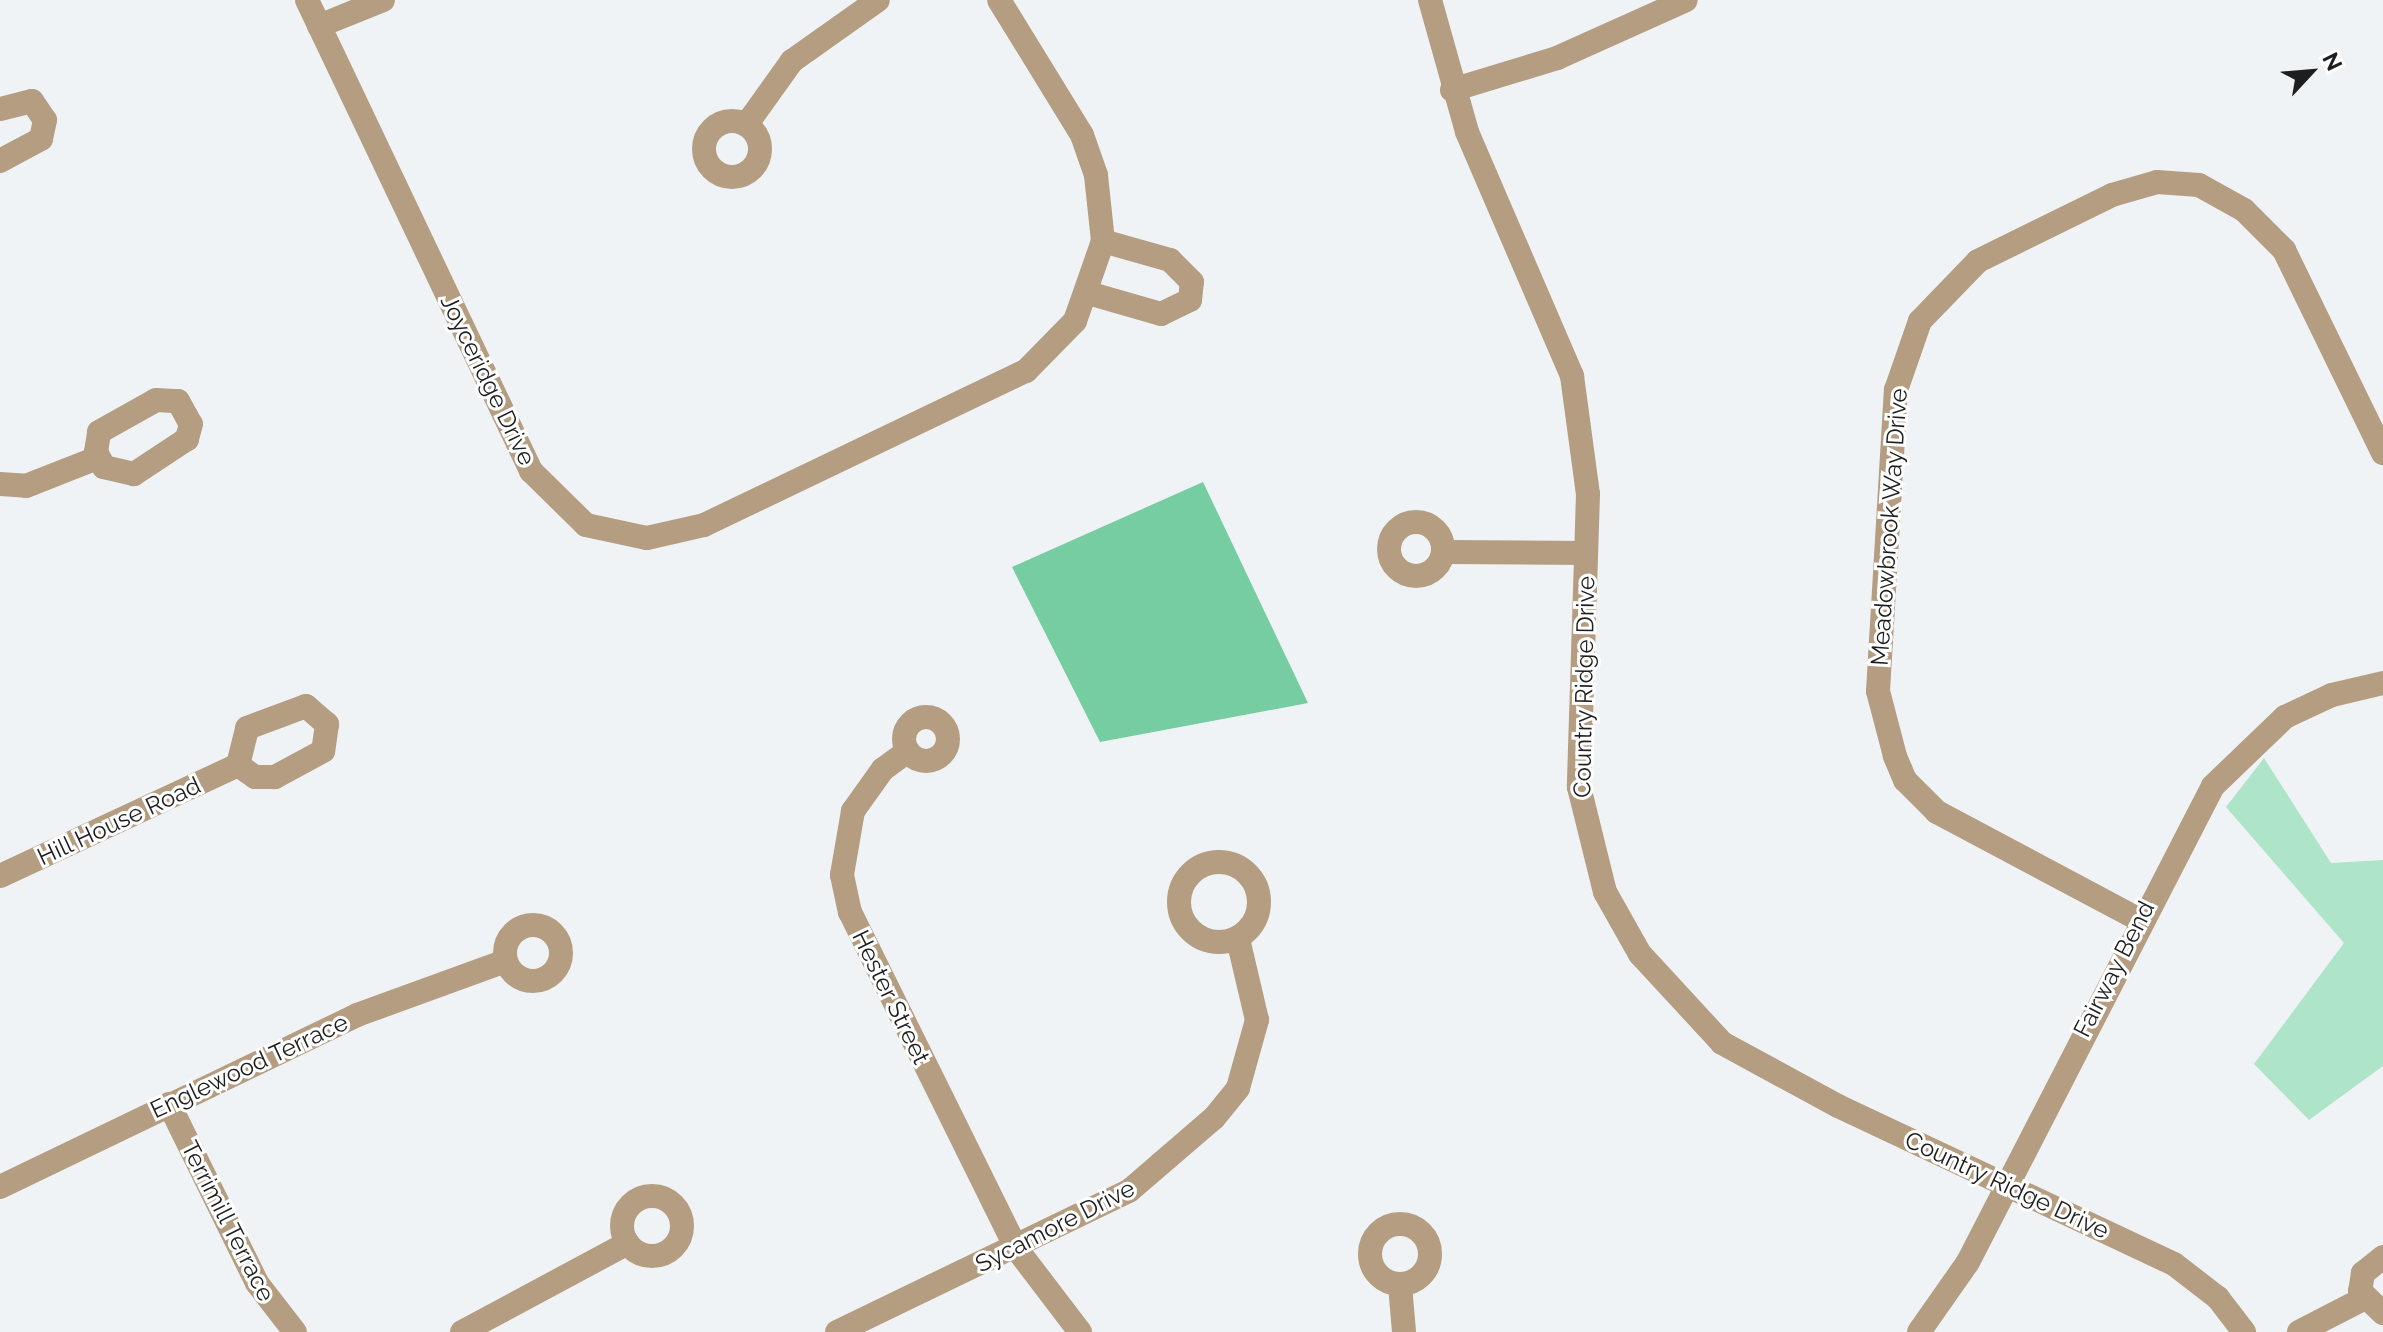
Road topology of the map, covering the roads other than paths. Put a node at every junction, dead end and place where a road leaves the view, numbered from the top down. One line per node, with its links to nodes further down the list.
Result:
1 (307, 0): 7 (street, Joyceridge Drive)
2 (383, 0): 7 (street)
3 (878, 0): 10 (street)
4 (999, 0): 12 (street, Joyceridge Drive)
5 (1430, 0): 8 (street, Country Ridge Drive)
6 (1686, 0): 8 (street)
7 (319, 26): 13 (street, Joyceridge Drive)
8 (1452, 90): 18 (street, Country Ridge Drive)
9 (0, 109): 11 (street)
10 (749, 121)
11 (0, 161)
12 (1103, 241): 13 (street, Joyceridge Drive); 13 (street)
13 (1088, 293)
14 (2383, 453): 23 (street, Meadowbrook Way Drive)
15 (97, 458): 16 (street)
16 (0, 484)
17 (1444, 552): 18 (street)
18 (1585, 553): 27 (street, Country Ridge Drive)
19 (2383, 683): 23 (street, Fairway Bend)
20 (908, 751): 30 (street, Hester Street)
21 (238, 765): 22 (street, Hill House Road)
22 (0, 876)
23 (2138, 919): 27 (street, Fairway Bend)
24 (1238, 939): 30 (street, Sycamore Drive)
25 (505, 961): 26 (street, Englewood Terrace)
26 (169, 1104): 28 (street, Englewood Terrace); 34 (street, Terrimill Terrace)
27 (2006, 1186): 39 (street, Fairway Bend); 40 (street, Country Ridge Drive)
28 (0, 1187)
29 (628, 1243): 35 (street)
30 (1016, 1248): 36 (street, Sycamore Drive); 37 (street, Hester Street)
31 (2383, 1257): 33 (street)
32 (1400, 1285): 38 (street)
33 (2373, 1306): 41 (street)
34 (295, 1332)
35 (462, 1332)
36 (837, 1332)
37 (1080, 1332)
38 (1404, 1332)
39 (1919, 1332)
40 (2244, 1332)
41 (2299, 1332)

